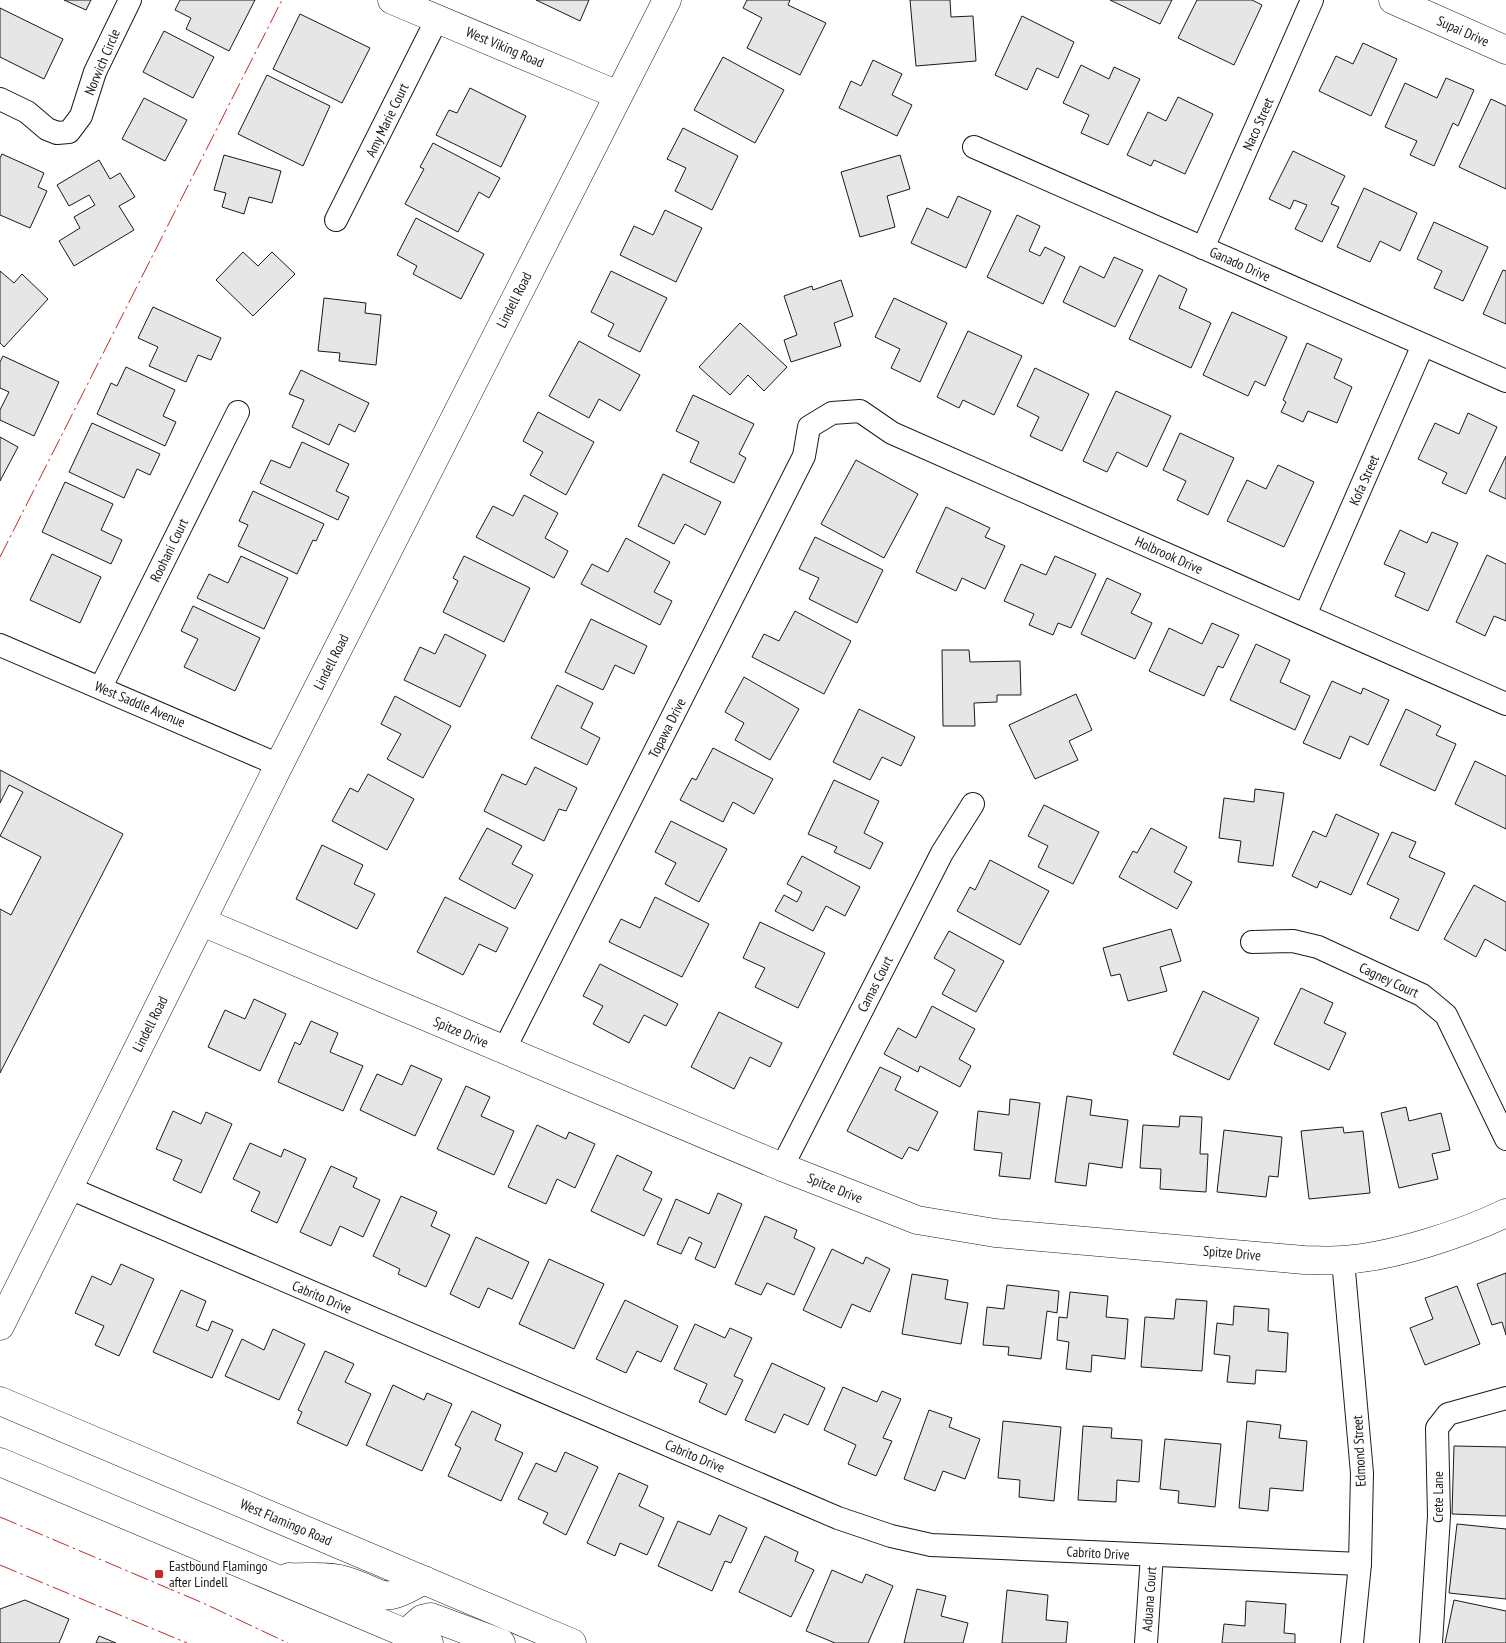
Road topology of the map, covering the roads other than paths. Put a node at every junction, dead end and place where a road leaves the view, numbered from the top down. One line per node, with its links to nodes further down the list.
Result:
1 (130, 0): 9 (street, Norwich Circle)
2 (392, 0): 6 (street, West Viking Road)
3 (667, 0): 8 (street, Lindell Road)
4 (1312, 0): 12 (street, Naco Street)
5 (1393, 0): 7 (street, Supai Drive)
6 (437, 19): 8 (street, West Viking Road); 11 (street, Amy Marie Court)
7 (1506, 50)
8 (618, 95): 21 (street, Lindell Road)
9 (0, 99)
10 (974, 147): 12 (street, Ganado Drive)
11 (336, 220)
12 (1203, 248): 13 (street, Ganado Drive)
13 (1423, 345): 14 (street, Ganado Drive); 17 (street, Kofa Street)
14 (1506, 381)
15 (238, 412): 19 (street, Roohani Court)
16 (832, 413): 17 (street, Holbrook Drive); 25 (street, Topawa Drive)
17 (1305, 615): 20 (street, Holbrook Drive)
18 (0, 645): 19 (street, West Saddle Avenue)
19 (101, 687): 21 (street, West Saddle Avenue)
20 (1506, 704)
21 (280, 765): 23 (street, Lindell Road)
22 (973, 804): 27 (street, Camas Court)
23 (202, 922): 25 (street, Spitze Drive); 28 (street, Lindell Road)
24 (1252, 942): 26 (street, Cagney Court)
25 (504, 1050): 27 (street, Spitze Drive)
26 (1506, 1139)
27 (782, 1167): 30 (street, Spitze Drive)
28 (68, 1188): 31 (street, Lindell Road); 35 (street, Cabrito Drive)
29 (1506, 1213): 30 (street, Spitze Drive)
30 (1343, 1260): 36 (street, Edmond Street)
31 (0, 1326)
32 (1506, 1398): 44 (street, Crete Lane)
33 (0, 1400): 38 (street, West Flamingo Road)
34 (0, 1462): 37 (street)
35 (1152, 1555): 36 (street, Cabrito Drive); 42 (street, Aduana Court)
36 (1360, 1564): 43 (street, Edmond Street)
37 (272, 1577): 38 (street); 39 (street)
38 (424, 1580): 41 (street, West Flamingo Road)
39 (412, 1640): 40 (street)
40 (500, 1643)
41 (572, 1643)
42 (1146, 1643)
43 (1352, 1643)
44 (1431, 1643)

